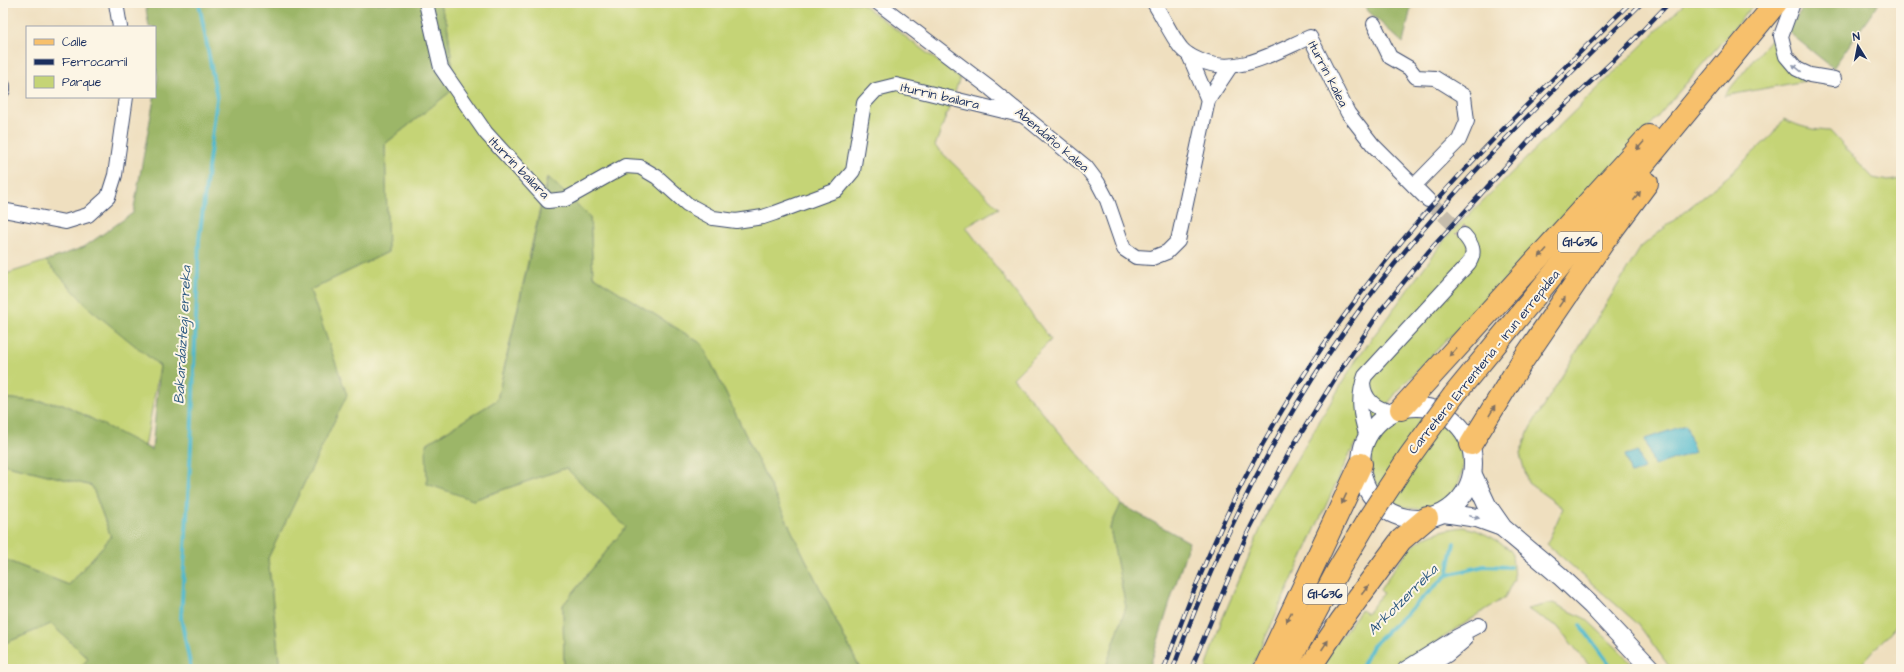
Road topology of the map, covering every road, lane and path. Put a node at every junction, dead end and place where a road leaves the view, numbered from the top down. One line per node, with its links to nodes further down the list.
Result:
1 (116, 3): 8 (street)
2 (426, 3): 18 (street, Iturrin bailara)
3 (878, 3): 18 (street, Abendaño kalea)
4 (1154, 3): 10 (street, Iturrin kalea)
5 (1776, 3): 9 (main road, Carretera Errenteria – Irun errepidea / GI-636)
6 (1793, 3): 12 (street, one-way to 6)
7 (1374, 24): 19 (street)
8 (120, 26)
9 (1737, 51): 14 (main road, Carretera Errenteria – Irun errepidea / GI-636); 24 (main road, one-way to 24)
10 (1189, 55): 11 (street, Iturrin kalea); 17 (street)
11 (1230, 67): 17 (street); 19 (street, Iturrin kalea)
12 (1834, 79)
13 (3, 86): 15 (street)
14 (1706, 89): 26 (main road, one-way to 14); 33 (main road, Carretera Errenteria – Irun errepidea / GI-636, bridge)
15 (3, 90)
16 (126, 98): 21 (street)
17 (1208, 100): 18 (street, Abendaño kalea)
18 (1024, 116)
19 (1414, 186): 20 (street, Iturrin kalea)
20 (1428, 200)
21 (3, 210)
22 (1464, 235): 23 (street)
23 (1362, 383): 24 (street); 25 (street)
24 (1397, 410): 25 (street); 26 (street)
25 (1367, 437): 27 (street)
26 (1471, 444): 28 (street)
27 (1361, 464): 29 (street); 32 (main road, one-way to 32)
28 (1473, 475): 29 (street); 30 (street)
29 (1435, 516): 30 (street, one-way to 30); 34 (main road, one-way to 29)
30 (1503, 528): 38 (street)
31 (1447, 655): 35 (street); 36 (street); 37 (street)
32 (1265, 669)
33 (1285, 669)
34 (1309, 669)
35 (1405, 669)
36 (1414, 669)
37 (1425, 669)
38 (1651, 669)

